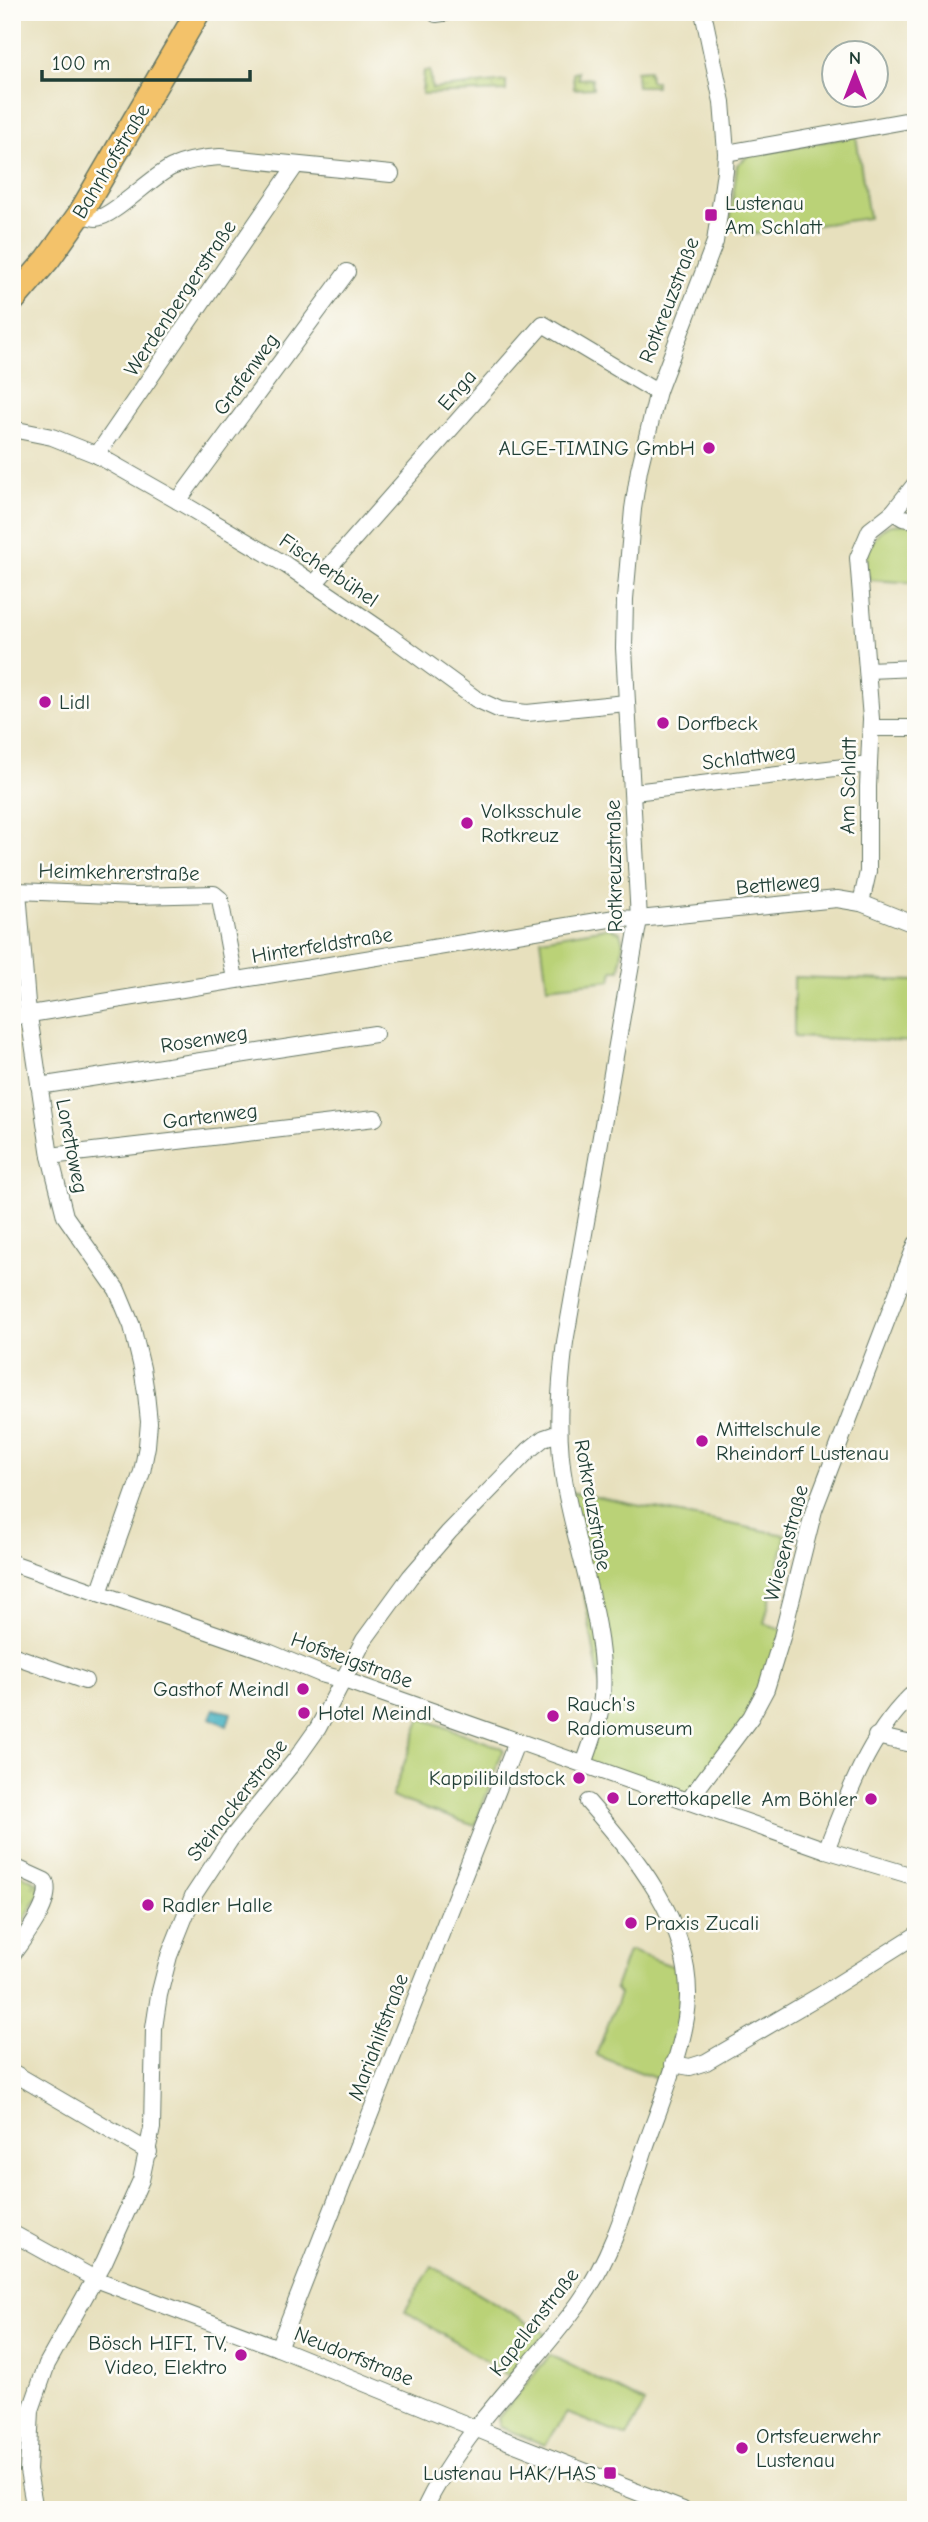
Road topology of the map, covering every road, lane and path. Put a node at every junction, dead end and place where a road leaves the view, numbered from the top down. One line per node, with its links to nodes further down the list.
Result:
1 (198, 12): 7 (main road, Bahnhofstraße)
2 (703, 12): 4 (street, Rotkreuzstraße)
3 (916, 119): 4 (street)
4 (726, 153): 10 (street, Rotkreuzstraße)
5 (296, 164): 6 (street); 7 (street); 12 (street, Werdenbergerstraße)
6 (391, 174)
7 (80, 214): 9 (main road, Bahnhofstraße)
8 (347, 272): 14 (street, Grafenweg)
9 (12, 300)
10 (658, 391): 17 (street, Enga); 20 (street, Rotkreuzstraße)
11 (12, 429): 12 (street, Fischerbühel)
12 (97, 455): 14 (street, Fischerbühel)
13 (916, 483): 15 (street, Am Schlatt)
14 (178, 501): 17 (street, Fischerbühel)
15 (893, 512): 16 (street); 19 (street, Am Schlatt)
16 (916, 520)
17 (314, 583): 20 (street, Fischerbühel)
18 (916, 668): 19 (street)
19 (868, 670): 21 (street, Am Schlatt)
20 (625, 703): 24 (street, Rotkreuzstraße)
21 (870, 728): 22 (street); 23 (street, Am Schlatt)
22 (916, 728)
23 (869, 764): 24 (street, Schlattweg); 26 (street, Am Schlatt)
24 (634, 792): 27 (street, Rotkreuzstraße)
25 (15, 891): 29 (street, Heimkehrerstraße); 30 (street, Heimkehrerstraße)
26 (861, 903): 27 (street, Bettleweg); 28 (street, Bettleweg)
27 (639, 919): 29 (street, Hinterfeldstraße); 37 (street, Rotkreuzstraße)
28 (916, 925)
29 (235, 979): 30 (street, Hinterfeldstraße)
30 (30, 1014): 31 (street, Hinterfeldstraße); 33 (street, Lorettoweg)
31 (12, 1017)
32 (375, 1034): 33 (street, Rosenweg)
33 (39, 1086): 35 (street, Lorettoweg)
34 (375, 1118): 35 (street, Gartenweg)
35 (50, 1156): 39 (street, Lorettoweg)
36 (916, 1244): 48 (street, Wiesenstraße)
37 (559, 1433): 41 (street, Steinackerstraße); 47 (street, Rotkreuzstraße)
38 (12, 1563): 39 (street, Hofsteigstraße)
39 (99, 1593): 41 (street, Hofsteigstraße)
40 (12, 1654): 42 (street)
41 (344, 1680): 45 (street, Hofsteigstraße); 57 (street, Steinackerstraße)
42 (85, 1681)
43 (916, 1691): 44 (street)
44 (876, 1736): 46 (street); 50 (street)
45 (517, 1741): 47 (street, Hofsteigstraße); 60 (street, Mariahilfstraße)
46 (916, 1745)
47 (584, 1764): 48 (street, Hofsteigstraße)
48 (688, 1801): 50 (street, Hofsteigstraße)
49 (589, 1802): 55 (street, Kapellenstraße)
50 (826, 1850): 52 (street, Hofsteigstraße)
51 (12, 1866): 54 (street)
52 (916, 1877)
53 (916, 1935): 55 (street)
54 (12, 1955)
55 (673, 2064): 61 (street, Kapellenstraße)
56 (12, 2072): 57 (street)
57 (149, 2152): 59 (street, Steinackerstraße)
58 (12, 2233): 59 (street, Neudorfstraße)
59 (95, 2279): 60 (street, Neudorfstraße); 62 (street, Steinackerstraße)
60 (278, 2348): 61 (street, Neudorfstraße)
61 (476, 2428): 63 (street, Kapellenstraße); 64 (street, Neudorfstraße)
62 (35, 2510)
63 (424, 2510)
64 (684, 2510)

